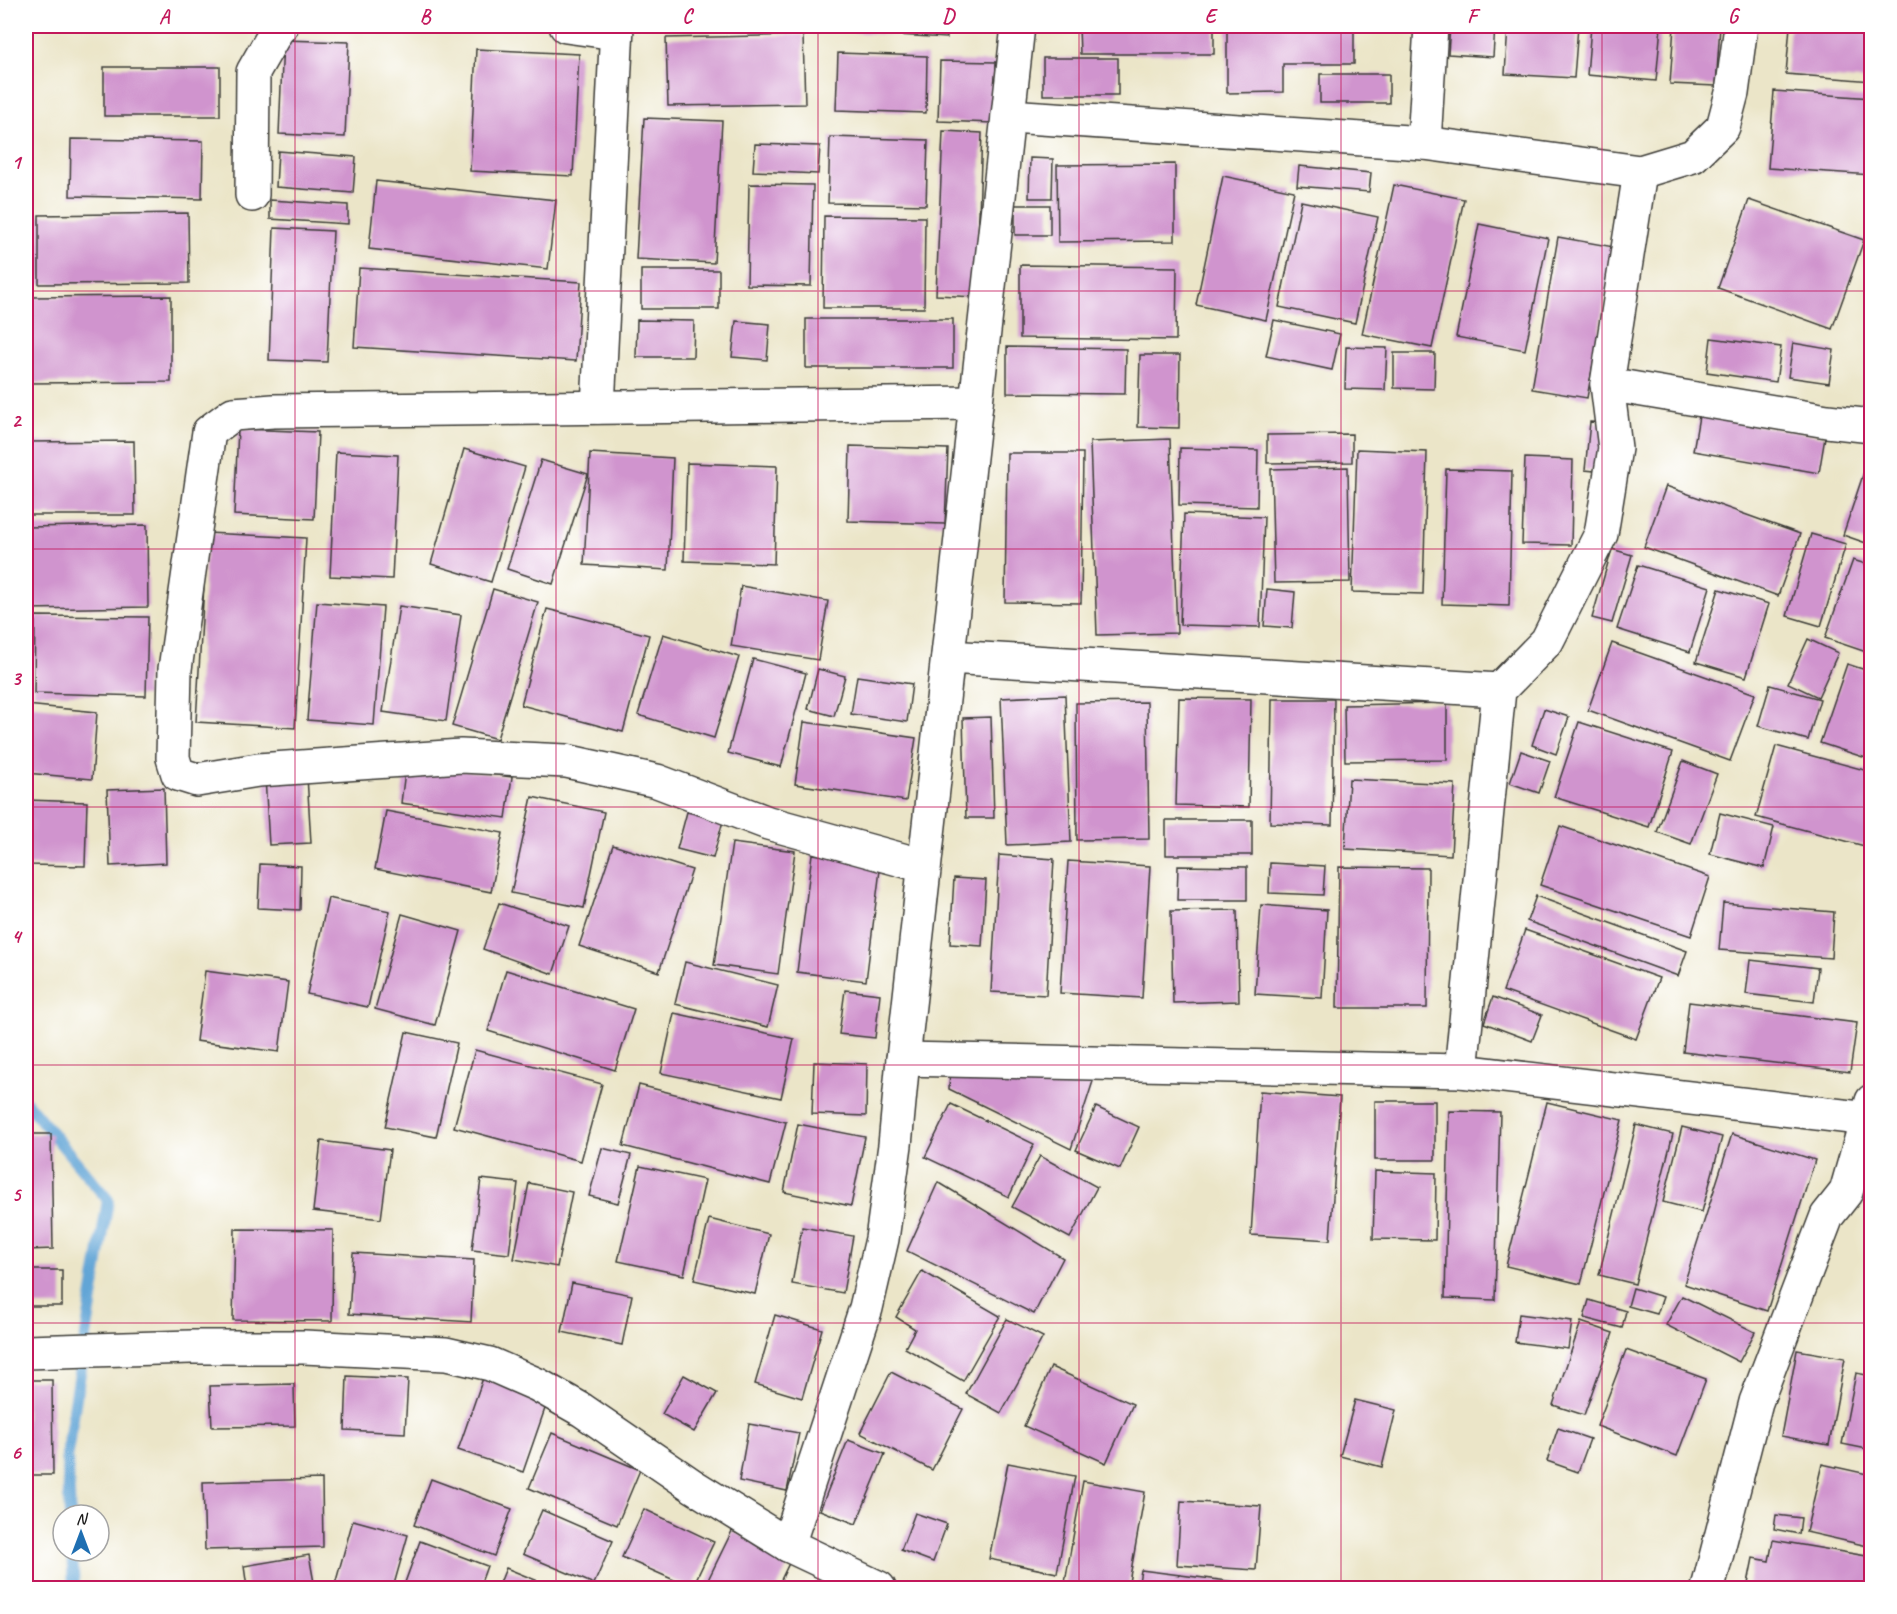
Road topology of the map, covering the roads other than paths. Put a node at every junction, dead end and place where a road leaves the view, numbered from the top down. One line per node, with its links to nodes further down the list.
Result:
1 (282, 26): 10 (street)
2 (566, 26): 6 (street)
3 (1018, 26): 7 (street)
4 (1431, 26): 8 (street)
5 (1741, 26): 9 (street)
6 (616, 29): 13 (street)
7 (1008, 116): 8 (street); 12 (street)
8 (1424, 143): 9 (street)
9 (1640, 172): 11 (street)
10 (252, 195)
11 (1607, 384): 14 (street); 16 (street)
12 (976, 403): 13 (street); 15 (street)
13 (598, 407): 17 (street)
14 (1872, 426)
15 (948, 657): 16 (street); 17 (street)
16 (1499, 690): 19 (street)
17 (924, 866): 18 (street)
18 (903, 1059): 19 (street); 23 (street)
19 (1461, 1071): 20 (street)
20 (1870, 1110): 21 (street)
21 (1859, 1196): 25 (street)
22 (26, 1352): 23 (street)
23 (788, 1545): 24 (street)
24 (879, 1588)
25 (1708, 1588)

